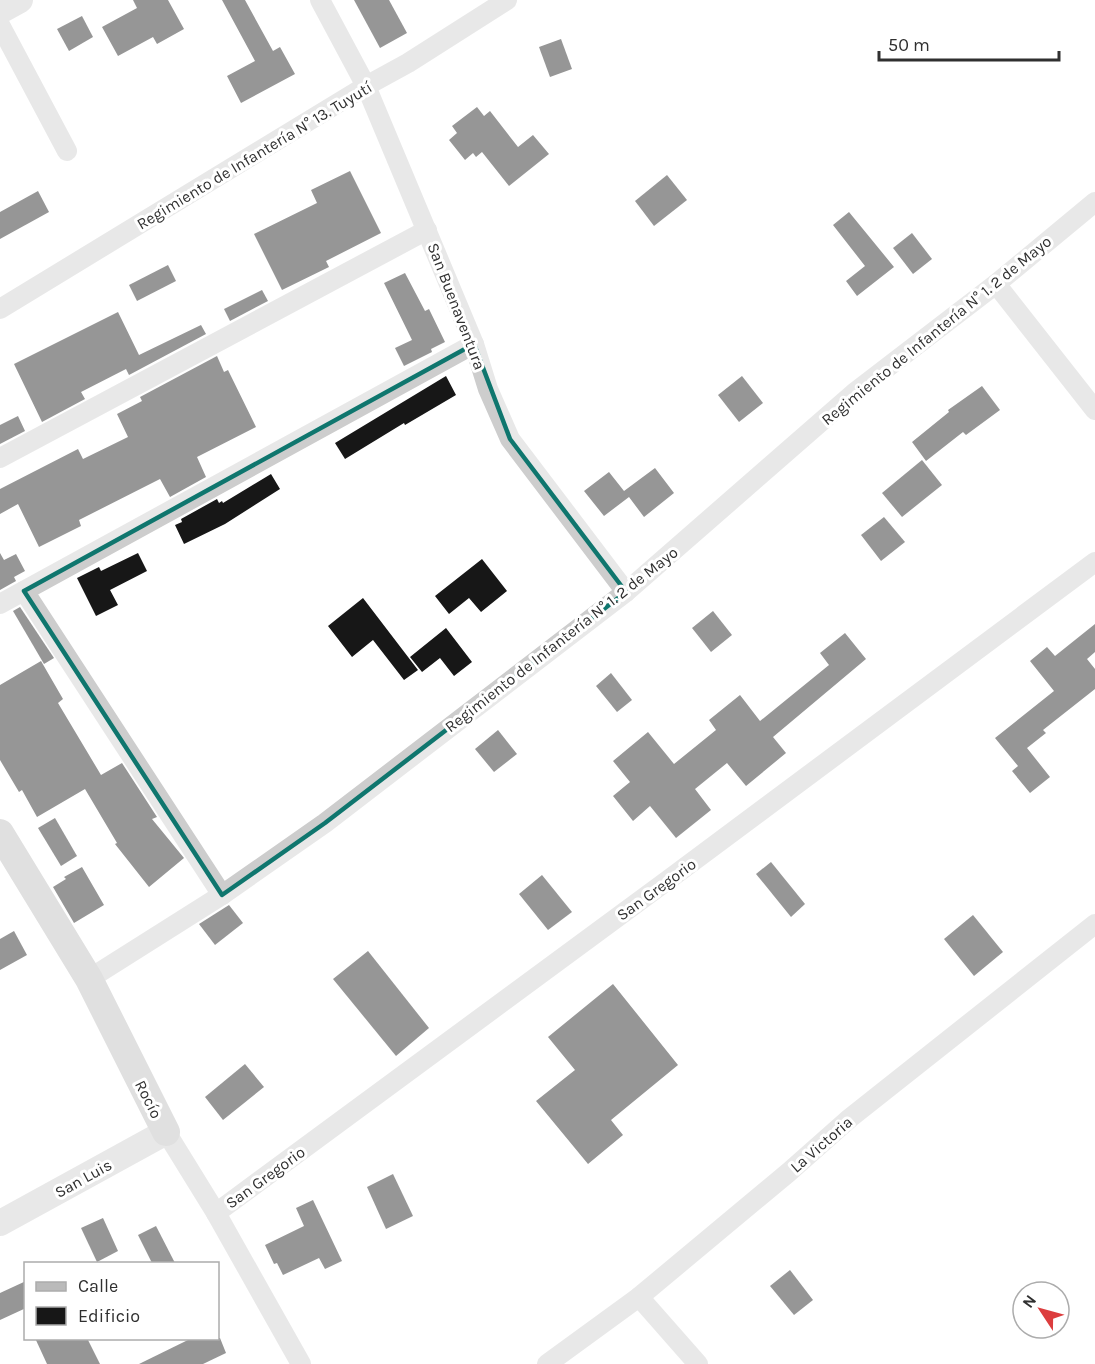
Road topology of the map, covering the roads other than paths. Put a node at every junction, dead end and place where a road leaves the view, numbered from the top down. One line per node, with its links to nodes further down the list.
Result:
1 (20, 0): 4 (street)
2 (320, 0): 6 (street, San Buenaventura)
3 (507, 0): 6 (street, Regimiento de Infantería N° 13. Tuyutí)
4 (0, 11)
5 (0, 25): 7 (street)
6 (366, 86): 9 (street, San Buenaventura); 11 (street, Regimiento de Infantería N° 13. Tuyutí)
7 (67, 151)
8 (1095, 201): 10 (street, Regimiento de Infantería N° 1. 2 de Mayo)
9 (427, 230): 12 (street, San Buenaventura); 14 (street)
10 (996, 284): 13 (street); 17 (street, Regimiento de Infantería N° 1. 2 de Mayo)
11 (0, 309)
12 (474, 344): 16 (street); 17 (street, San Buenaventura)
13 (1095, 410)
14 (0, 458)
15 (1095, 562): 24 (street, San Gregorio)
16 (24, 591): 18 (street); 20 (street)
17 (626, 592): 20 (street, Regimiento de Infantería N° 1. 2 de Mayo)
18 (0, 604)
19 (0, 833): 22 (main road, Rocío)
20 (222, 895): 22 (street, Regimiento de Infantería N° 1. 2 de Mayo)
21 (1095, 924): 26 (street, La Victoria)
22 (89, 979): 23 (main road, Rocío)
23 (166, 1132): 24 (street, Rocío); 25 (street, San Luis)
24 (216, 1213): 27 (street, Rocío)
25 (0, 1223)
26 (639, 1297): 28 (street, La Victoria); 29 (street)
27 (301, 1364)
28 (547, 1364)
29 (698, 1364)

